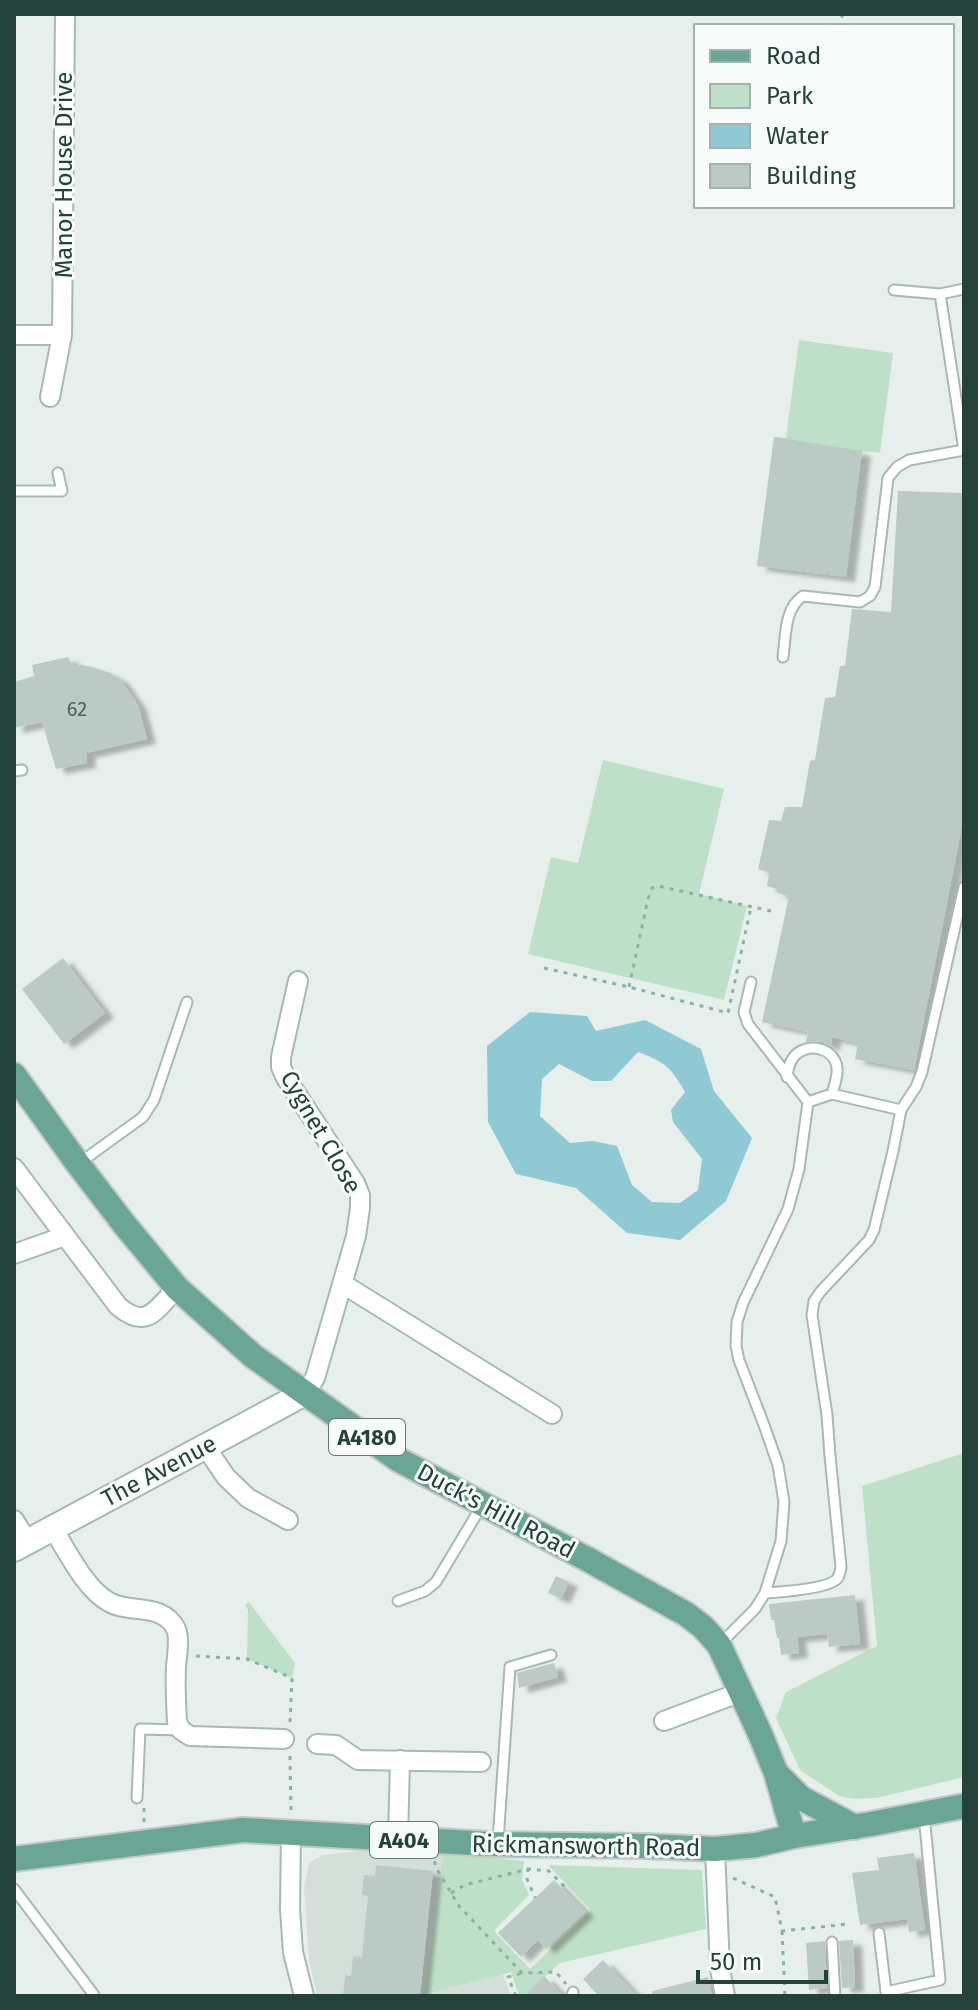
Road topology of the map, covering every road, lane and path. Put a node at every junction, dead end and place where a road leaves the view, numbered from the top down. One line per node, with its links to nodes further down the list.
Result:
1 (65, 14): 6 (street, Manor House Drive)
2 (964, 289): 4 (lane)
3 (894, 290): 4 (lane)
4 (940, 294): 8 (lane)
5 (14, 335): 6 (street)
6 (62, 335): 7 (street, Manor House Drive)
7 (50, 397)
8 (964, 450): 11 (lane)
9 (58, 473): 10 (lane)
10 (14, 491)
11 (783, 657)
12 (964, 887): 24 (lane)
13 (751, 907): 14 (path); 18 (path); 18 (path)
14 (771, 911)
15 (544, 968): 18 (path)
16 (298, 981): 29 (street, Cygnet Close)
17 (751, 982): 21 (lane)
18 (629, 987)
19 (187, 1002): 25 (lane)
20 (14, 1075): 25 (main road, Duck's Hill Road / A4180)
21 (787, 1077): 22 (lane); 23 (lane)
22 (832, 1094): 23 (lane); 24 (lane)
23 (808, 1102): 39 (lane)
24 (901, 1110): 39 (lane)
25 (78, 1164): 30 (main road, Duck's Hill Road / A4180)
26 (14, 1168): 27 (street)
27 (65, 1236): 28 (street); 30 (street)
28 (14, 1254)
29 (343, 1284): 31 (street, Cygnet Close); 32 (street)
30 (177, 1288): 31 (main road, Duck's Hill Road / A4180)
31 (305, 1393): 33 (street, The Avenue); 34 (main road, Duck's Hill Road / A4180)
32 (552, 1414)
33 (205, 1446): 36 (street); 37 (street, The Avenue)
34 (483, 1504): 40 (lane); 41 (main road, Duck's Hill Road / A4180)
35 (14, 1520): 38 (street)
36 (288, 1520)
37 (53, 1529): 38 (street, The Avenue); 42 (street)
38 (21, 1546)
39 (765, 1593): 41 (lane)
40 (398, 1601)
41 (719, 1645): 44 (main road, Duck's Hill Road / A4180)
42 (177, 1654): 46 (street); 47 (path)
43 (551, 1655): 61 (lane)
44 (741, 1692): 45 (street); 51 (main road, Duck's Hill Road / A4180)
45 (664, 1721)
46 (181, 1730): 47 (street); 52 (lane)
47 (287, 1738): 56 (path)
48 (317, 1744): 49 (street)
49 (400, 1760): 50 (street); 58 (street)
50 (481, 1762)
51 (776, 1773): 55 (main road); 57 (main road, Duck's Hill Road / A4180)
52 (137, 1798): 59 (path)
53 (964, 1806): 54 (main road, Rickmansworth Road / A404)
54 (924, 1815): 55 (main road, Rickmansworth Road / A404); 71 (lane)
55 (855, 1827): 57 (main road, Rickmansworth Road / A404)
56 (291, 1832): 58 (main road, Rickmansworth Road / A404); 59 (main road, Rickmansworth Road / A404); 76 (street)
57 (794, 1836): 64 (main road, Rickmansworth Road / A404)
58 (398, 1840): 60 (main road, Rickmansworth Road / A404)
59 (145, 1842): 63 (main road, Rickmansworth Road / A404)
60 (436, 1842): 61 (main road, Rickmansworth Road / A404); 67 (path)
61 (498, 1844): 62 (main road, Rickmansworth Road / A404)
62 (530, 1857): 64 (main road, Rickmansworth Road / A404); 66 (path); 67 (path); 68 (path)
63 (14, 1859)
64 (716, 1860): 70 (path); 78 (street)
65 (14, 1889): 75 (lane)
66 (567, 1889)
67 (451, 1893): 73 (path)
68 (535, 1898)
69 (848, 1924): 70 (path)
70 (782, 1931): 79 (path)
71 (879, 1933)
72 (832, 1942): 80 (lane)
73 (522, 1973): 74 (path); 77 (path)
74 (573, 1994)
75 (94, 1995)
76 (304, 1996)
77 (516, 1996)
78 (725, 1996)
79 (785, 1996)
80 (835, 1996)

